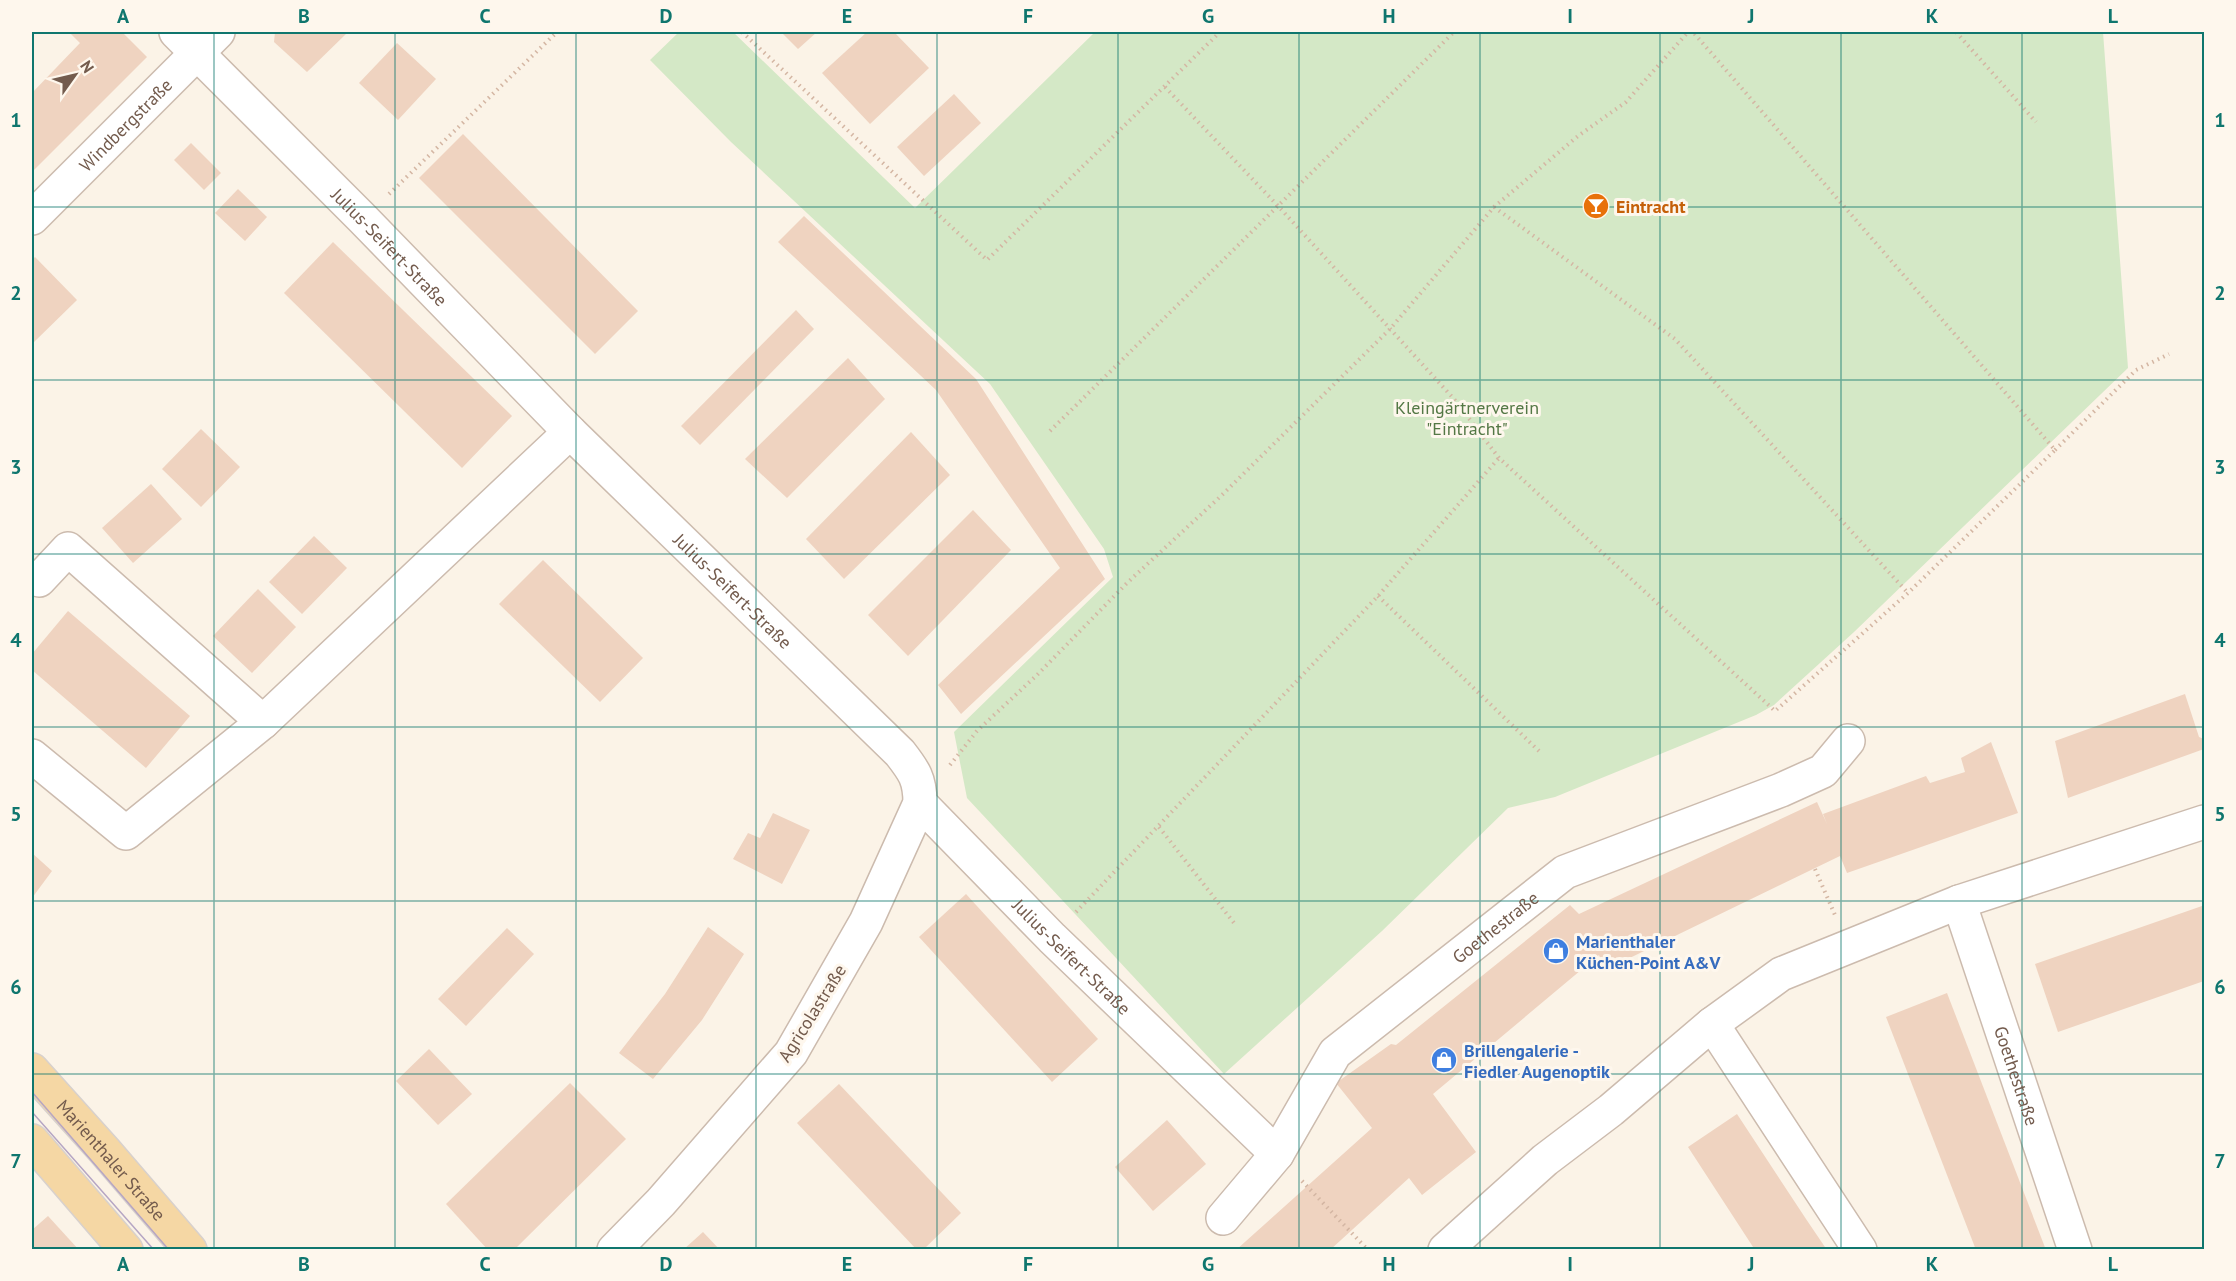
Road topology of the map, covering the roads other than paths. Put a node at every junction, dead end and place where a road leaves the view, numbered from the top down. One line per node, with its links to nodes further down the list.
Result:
1 (197, 39): 2 (street, Windbergstraße); 3 (street, Julius-Seifert-Straße)
2 (32, 218)
3 (570, 432): 5 (street); 8 (street, Julius-Seifert-Straße)
4 (39, 580): 5 (street)
5 (263, 722): 7 (street)
6 (1848, 741): 14 (street, Goethestraße)
7 (32, 756)
8 (920, 803): 14 (street, Julius-Seifert-Straße); 18 (street, Agricolastraße)
9 (2205, 822): 10 (street)
10 (1959, 902): 11 (street); 21 (street, Goethestraße)
11 (1712, 1024): 19 (street); 20 (street)
12 (32, 1070): 17 (main road, Marienthaler Straße)
13 (32, 1141): 16 (main road)
14 (1277, 1154): 15 (street, Goethestraße)
15 (1223, 1218)
16 (126, 1250)
17 (190, 1250)
18 (614, 1250)
19 (1445, 1250)
20 (1860, 1250)
21 (2075, 1250)

